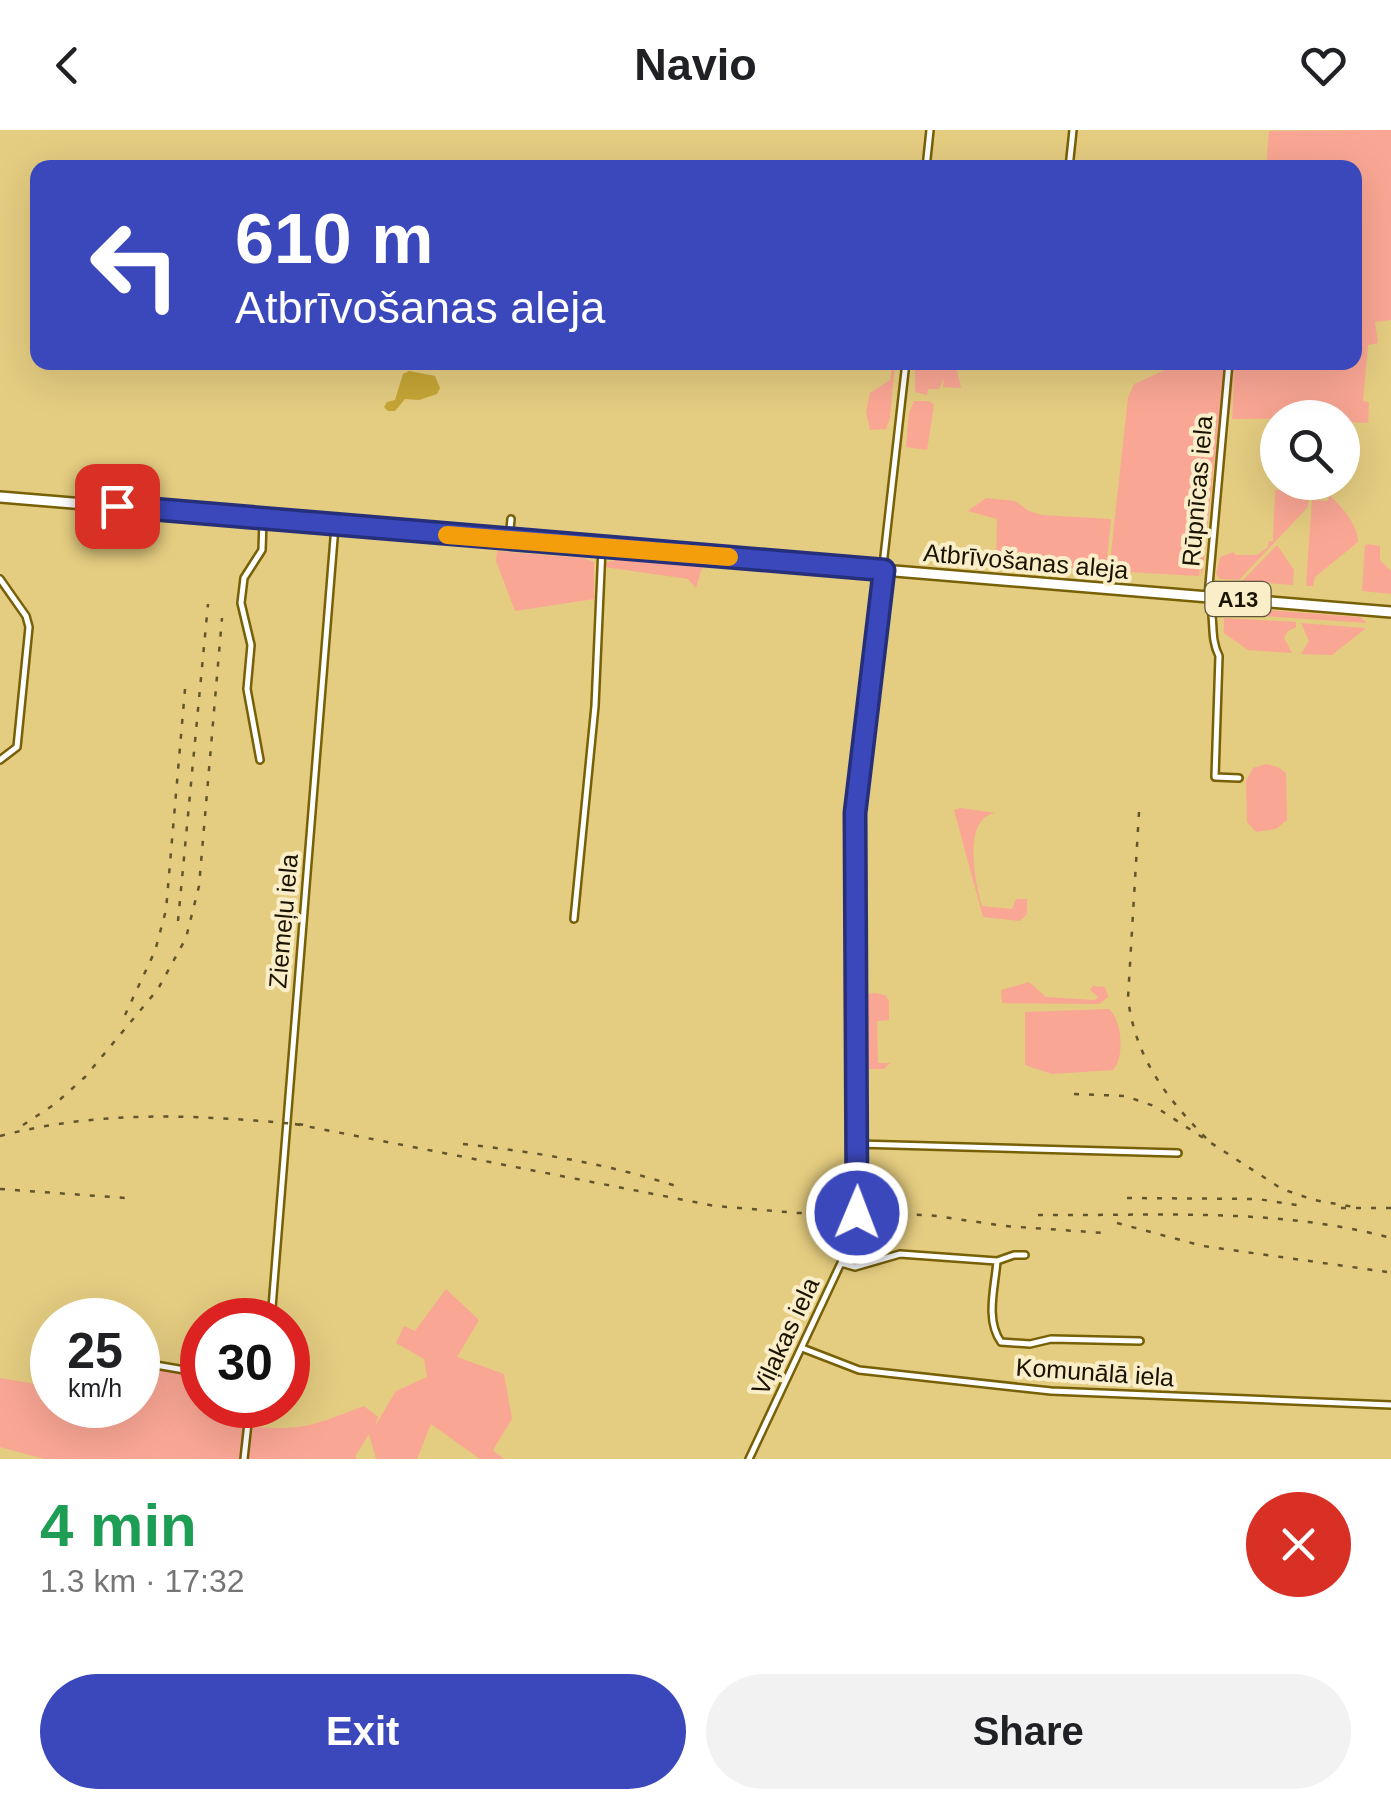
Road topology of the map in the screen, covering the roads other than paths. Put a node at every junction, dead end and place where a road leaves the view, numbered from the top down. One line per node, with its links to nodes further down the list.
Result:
1 (930, 130): 3 (street)
2 (1073, 130): 4 (street)
3 (927, 160)
4 (1069, 160)
5 (905, 370): 13 (street, Viļakas iela)
6 (1228, 370): 15 (street, Rūpnīcas iela)
7 (0, 497): 8 (main road, Atbrīvošanas aleja / A13)
8 (263, 519): 10 (main road, Atbrīvošanas aleja / A13); 18 (street)
9 (511, 519): 11 (street)
10 (335, 526): 11 (main road, Atbrīvošanas aleja / A13); 26 (street, Ziemeļu iela)
11 (509, 540): 12 (main road, Atbrīvošanas aleja / A13)
12 (602, 547): 13 (main road, Atbrīvošanas aleja / A13); 20 (street)
13 (884, 570): 15 (main road, Atbrīvošanas aleja / A13); 21 (street, Viļakas iela)
14 (0, 579): 17 (street)
15 (1208, 596): 16 (main road, Atbrīvošanas aleja / A13); 19 (street, Rūpnīcas iela)
16 (1391, 612)
17 (0, 760)
18 (260, 760)
19 (1239, 778)
20 (574, 919)
21 (858, 1144): 22 (street); 25 (street, Viļakas iela)
22 (1178, 1153)
23 (1025, 1255): 24 (street)
24 (996, 1261): 25 (street); 27 (street)
25 (841, 1263): 28 (street, Viļakas iela)
26 (273, 1298)
27 (1140, 1341)
28 (802, 1348): 29 (street, Komunālā iela); 32 (street, Viļakas iela)
29 (1391, 1405)
30 (247, 1428): 31 (street)
31 (244, 1459)
32 (749, 1459)

